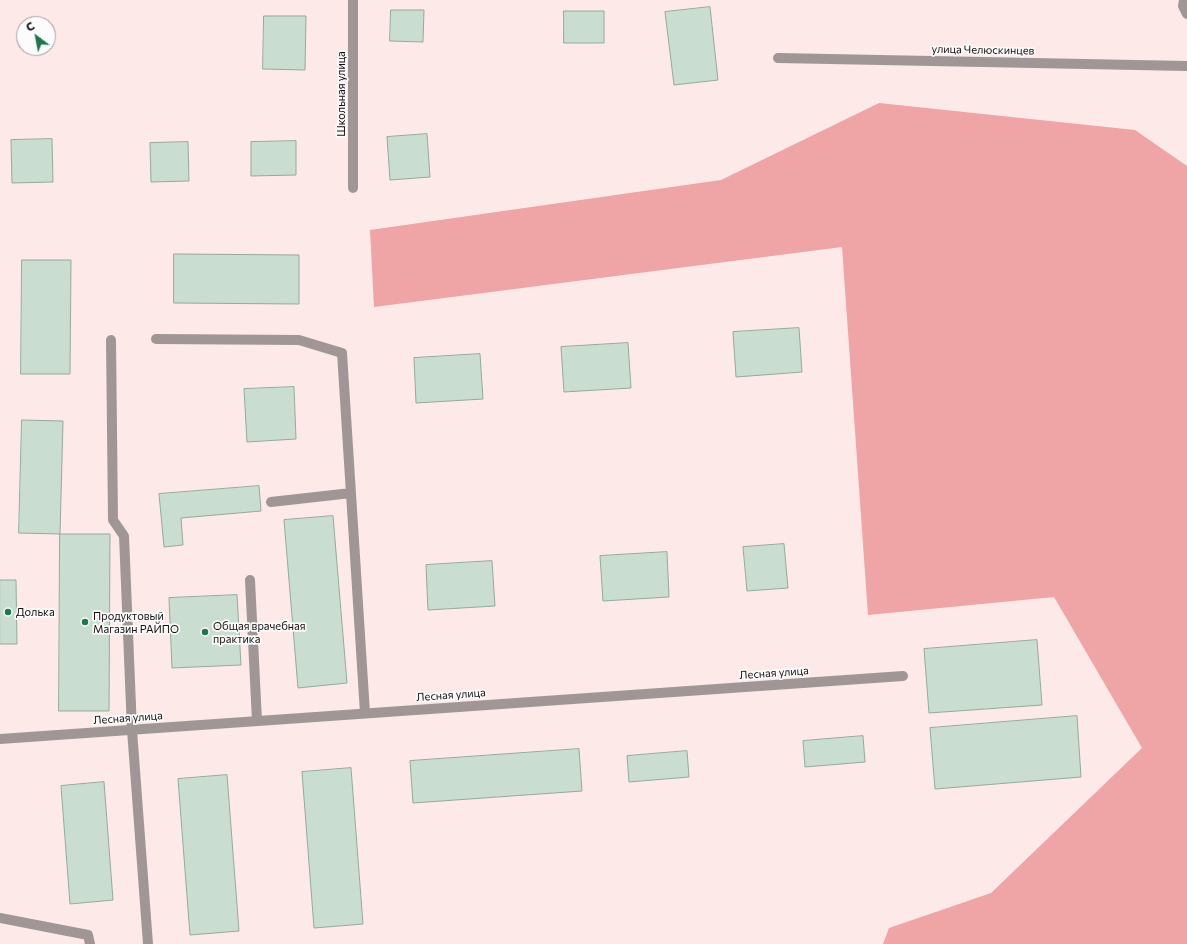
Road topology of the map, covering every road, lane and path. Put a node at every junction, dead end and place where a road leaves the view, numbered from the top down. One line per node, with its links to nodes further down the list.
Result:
1 (353, 0): 6 (street, Школьная улица)
2 (1184, 0): 3 (street)
3 (1187, 14)
4 (778, 58): 5 (street, улица Челюскинцев)
5 (1187, 66)
6 (353, 188)
7 (156, 339): 9 (street)
8 (111, 340): 15 (street)
9 (351, 493): 10 (street); 13 (street)
10 (271, 502)
11 (250, 580): 14 (street)
12 (903, 676): 13 (street, Лесная улица)
13 (365, 713): 14 (street, Лесная улица)
14 (257, 721): 15 (street, Лесная улица)
15 (132, 730): 16 (street, Лесная улица); 19 (street)
16 (0, 739)
17 (0, 918): 18 (street)
18 (90, 944)
19 (148, 944)

